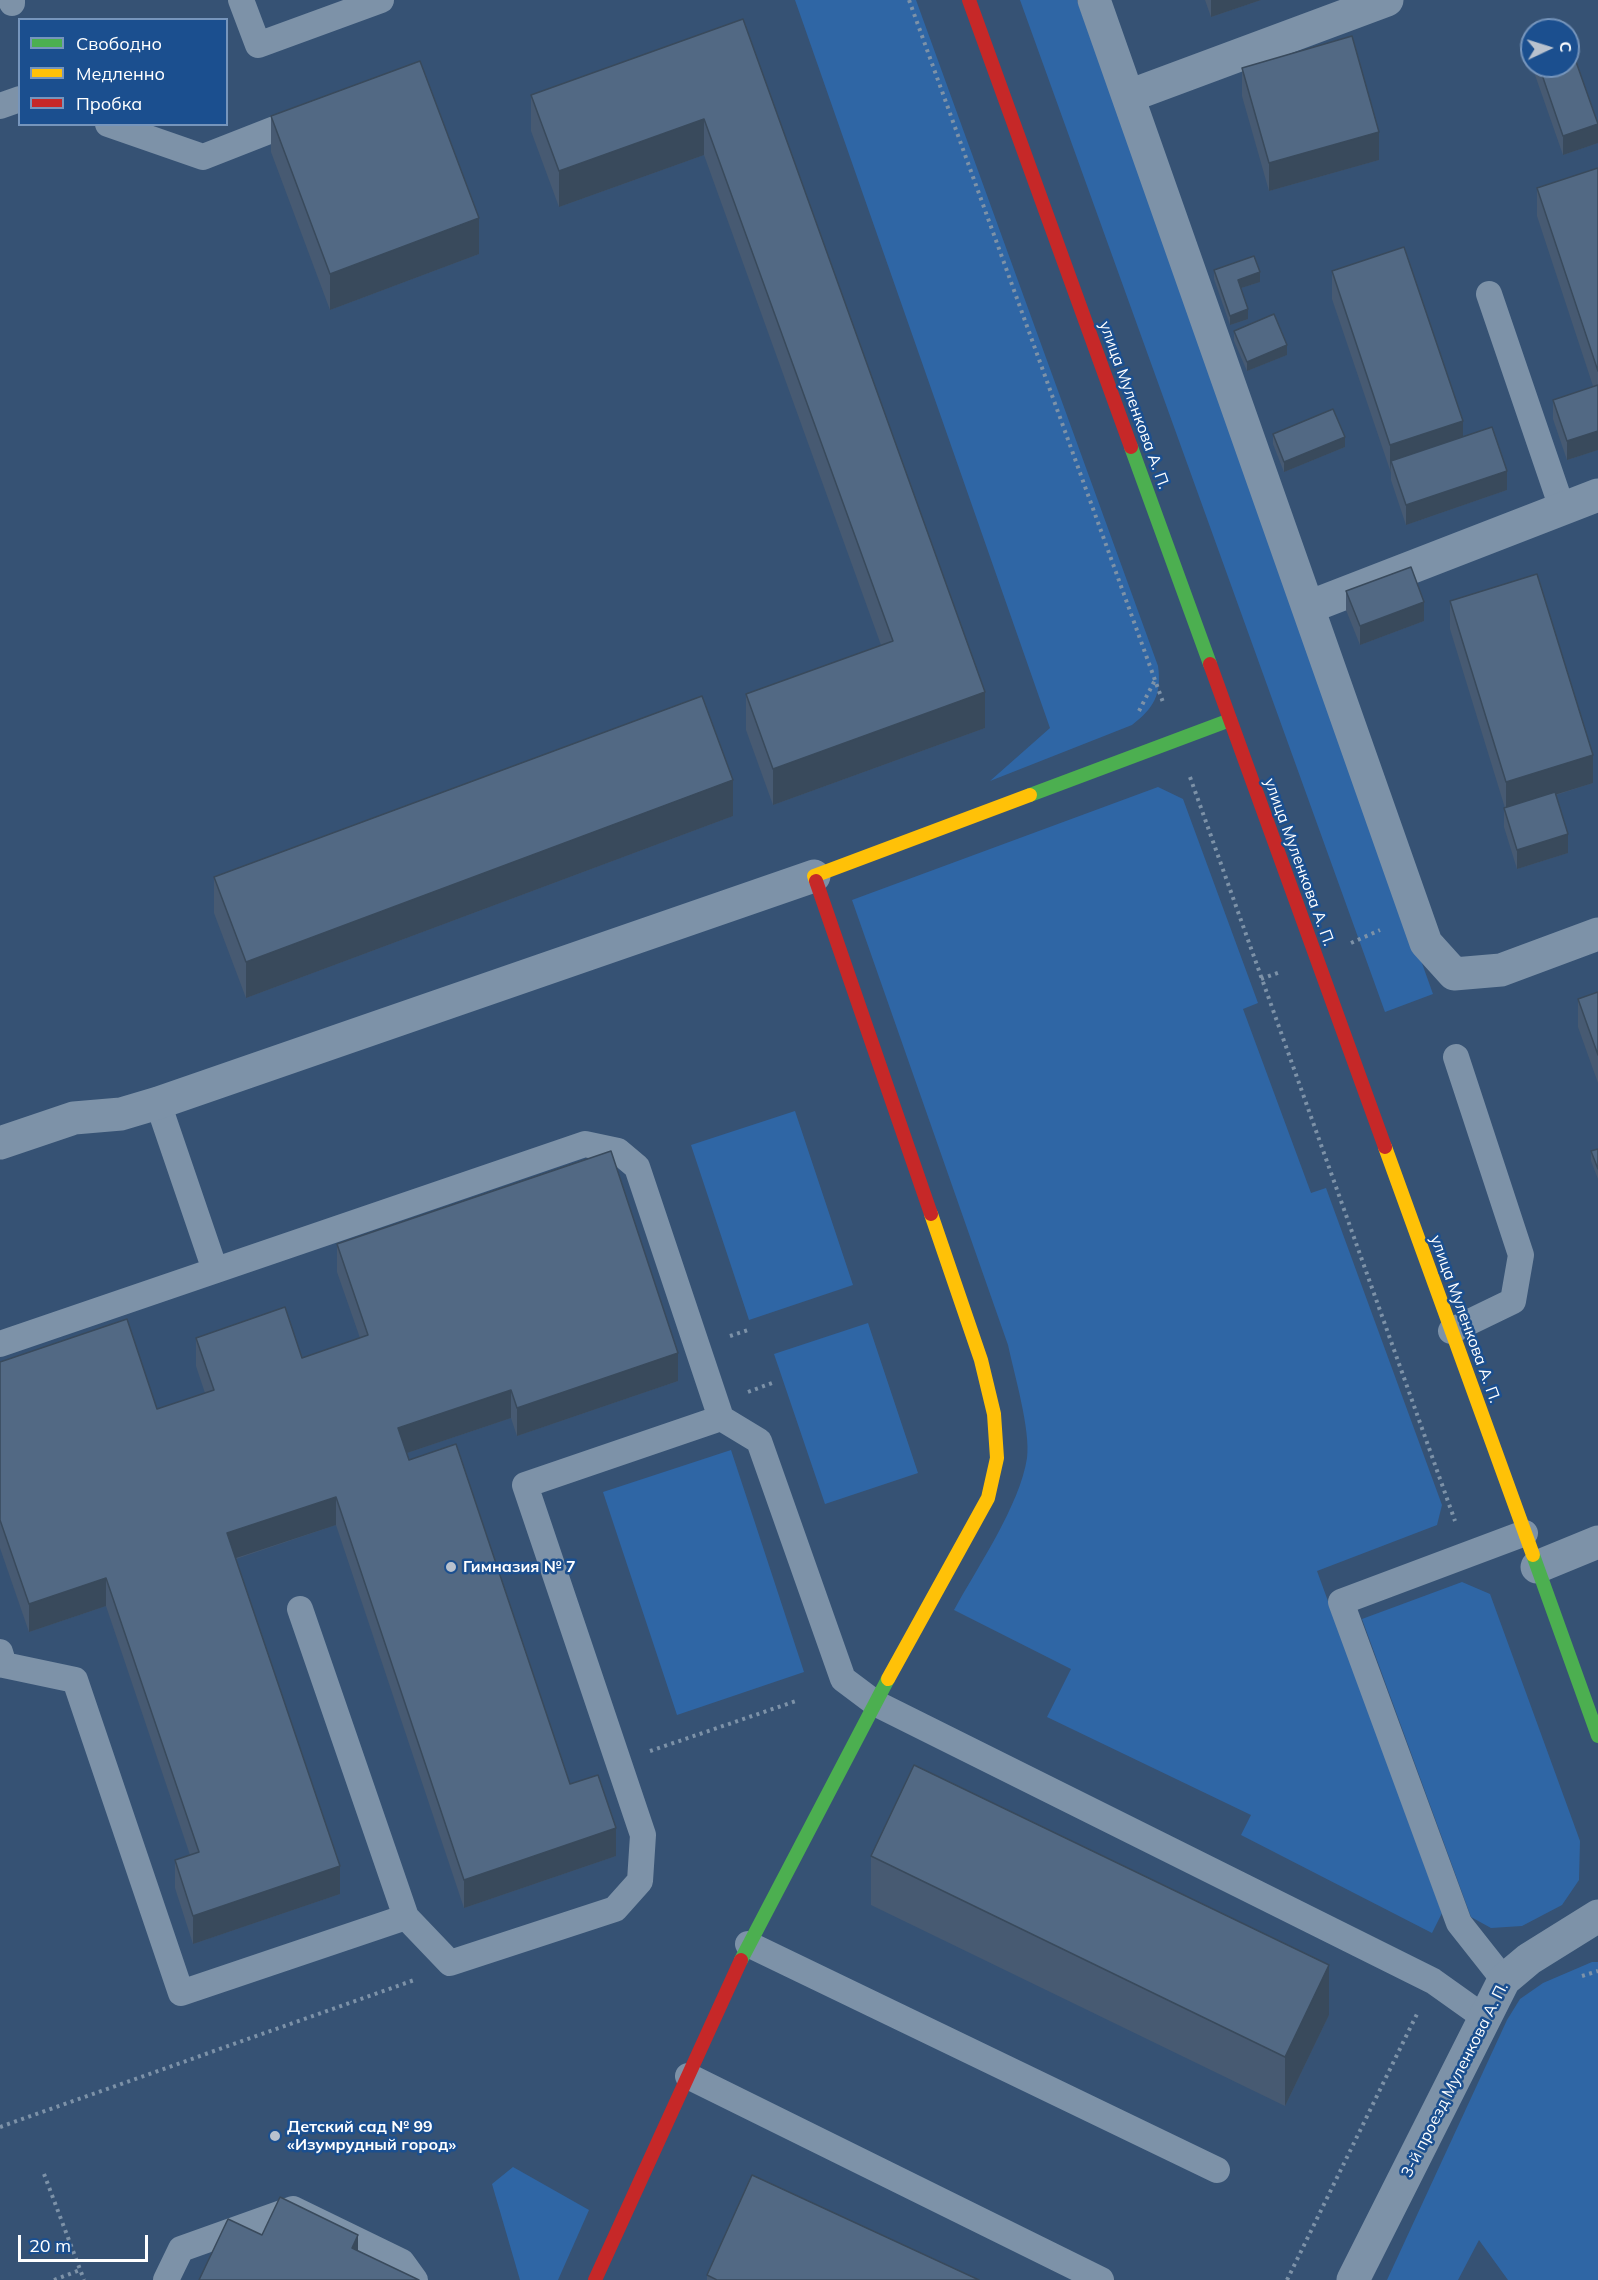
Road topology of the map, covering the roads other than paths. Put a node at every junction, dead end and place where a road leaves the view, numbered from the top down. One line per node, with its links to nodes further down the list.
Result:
1 (241, 0): 2 (lane)
2 (381, 0)
3 (969, 0): 15 (street, улица Муленкова А. П.)
4 (1094, 0): 6 (street)
5 (1387, 0): 6 (street)
6 (1129, 96): 14 (street)
7 (18, 100): 8 (lane)
8 (0, 106)
9 (332, 106): 10 (lane)
10 (114, 126)
11 (1489, 294): 13 (lane)
12 (1598, 495): 13 (street)
13 (1562, 508): 14 (street)
14 (1309, 607): 17 (street)
15 (1230, 720): 16 (street); 22 (street, улица Муленкова А. П.)
16 (814, 876): 19 (street); 30 (street)
17 (1598, 934)
18 (1456, 1057): 22 (lane)
19 (158, 1103): 20 (street); 21 (lane)
20 (0, 1143)
21 (215, 1270): 23 (lane); 24 (lane)
22 (1451, 1330): 25 (street, улица Муленкова А. П.)
23 (0, 1344)
24 (722, 1418): 30 (lane); 33 (lane)
25 (1525, 1533): 27 (street, улица Муленкова А. П.); 35 (lane)
26 (1598, 1542): 27 (street)
27 (1537, 1567): 31 (street, улица Муленкова А. П.)
28 (300, 1609): 33 (lane)
29 (0, 1652): 33 (lane)
30 (875, 1702): 34 (street); 36 (lane)
31 (1598, 1736)
32 (1598, 1916): 35 (street, 3-й проезд Муленкова А. П.)
33 (406, 1917)
34 (748, 1944): 37 (street); 38 (lane)
35 (1504, 1980): 36 (street, 3-й проезд Муленкова А. П.)
36 (1485, 2018): 43 (street, 3-й проезд Муленкова А. П.)
37 (688, 2076): 41 (street); 42 (lane)
38 (1217, 2170)
39 (166, 2280): 40 (lane)
40 (415, 2280)
41 (595, 2280)
42 (1101, 2280)
43 (1353, 2280)

